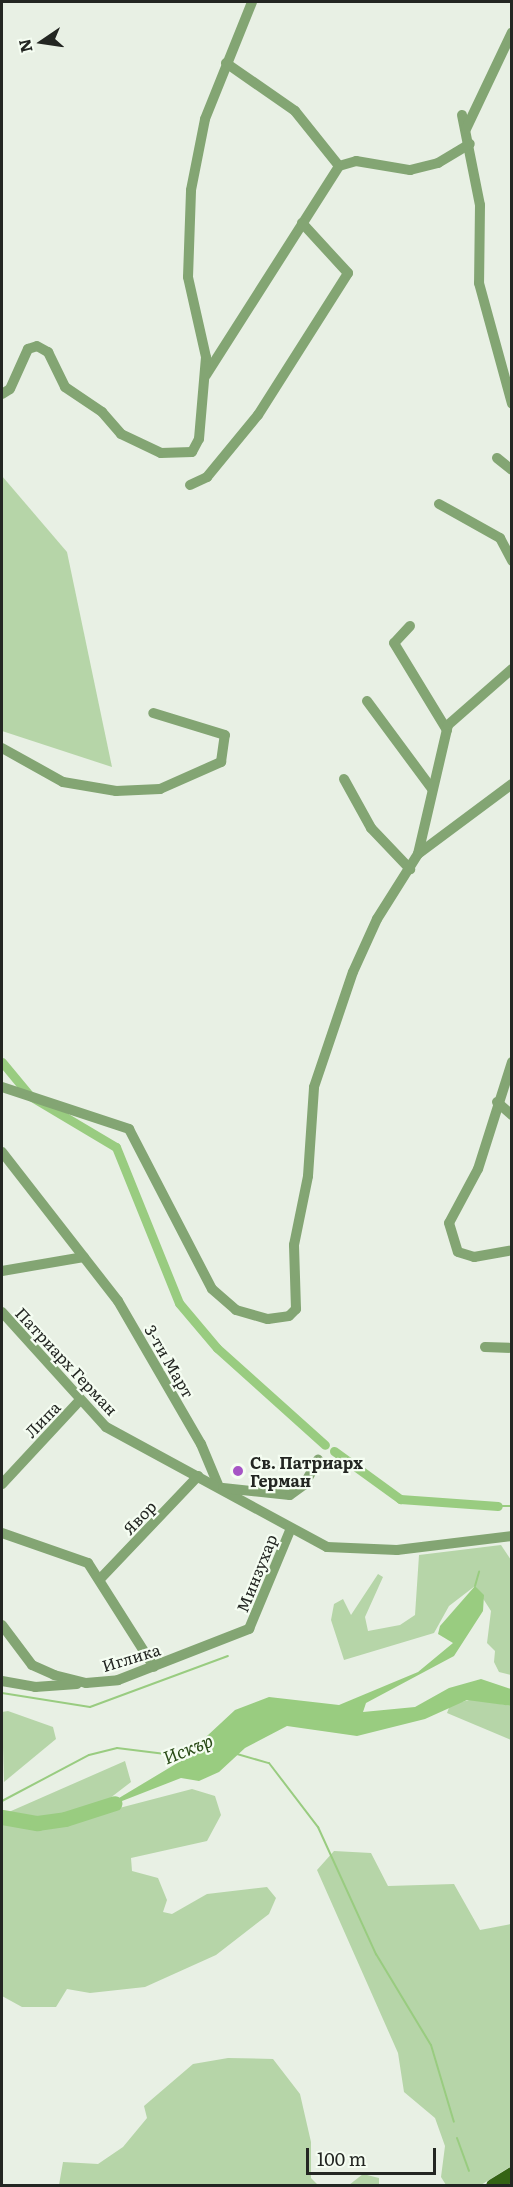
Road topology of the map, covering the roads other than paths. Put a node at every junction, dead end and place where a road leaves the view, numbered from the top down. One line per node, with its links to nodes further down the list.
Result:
1 (252, 2): 3 (street)
2 (512, 32): 5 (street)
3 (226, 63): 7 (street); 9 (street)
4 (462, 115): 5 (street)
5 (466, 129): 6 (street)
6 (470, 144): 7 (street); 11 (street)
7 (339, 166): 8 (street)
8 (302, 223): 9 (street); 14 (street)
9 (206, 375): 10 (street)
10 (2, 394)
11 (512, 404)
12 (497, 458): 13 (street)
13 (512, 470)
14 (190, 485)
15 (439, 504): 16 (street)
16 (512, 561)
17 (411, 626): 21 (street)
18 (512, 669): 21 (street)
19 (367, 701): 25 (street)
20 (153, 713): 22 (street)
21 (447, 730): 25 (street)
22 (2, 748)
23 (344, 779): 27 (street)
24 (512, 784): 26 (street)
25 (432, 789): 26 (street)
26 (418, 854): 27 (street)
27 (410, 869): 29 (street)
28 (512, 1062): 30 (street)
29 (2, 1087)
30 (497, 1102): 31 (street); 33 (street)
31 (512, 1115)
32 (2, 1152): 34 (street, 3-ти Март)
33 (512, 1250)
34 (84, 1257): 35 (street); 43 (street, 3-ти Март)
35 (2, 1271)
36 (2, 1312): 39 (street, Патриарх Герман)
37 (485, 1347): 38 (street)
38 (512, 1348)
39 (80, 1401): 41 (street, Патриарх Герман); 42 (street, Липа)
40 (318, 1460): 43 (street)
41 (198, 1476): 43 (street, Патриарх Герман); 47 (street, Явор)
42 (2, 1484)
43 (219, 1487): 44 (street, Патриарх Герман)
44 (291, 1528): 46 (street, Патриарх Герман); 49 (street, Минзухар)
45 (2, 1533): 47 (street)
46 (512, 1536)
47 (101, 1578): 50 (street)
48 (2, 1625): 52 (street, Иглика)
49 (249, 1629): 50 (street, Иглика)
50 (154, 1667): 52 (street, Иглика)
51 (2, 1681): 52 (street)
52 (86, 1683)
53 (512, 2174): 54 (main road)
54 (493, 2186)

